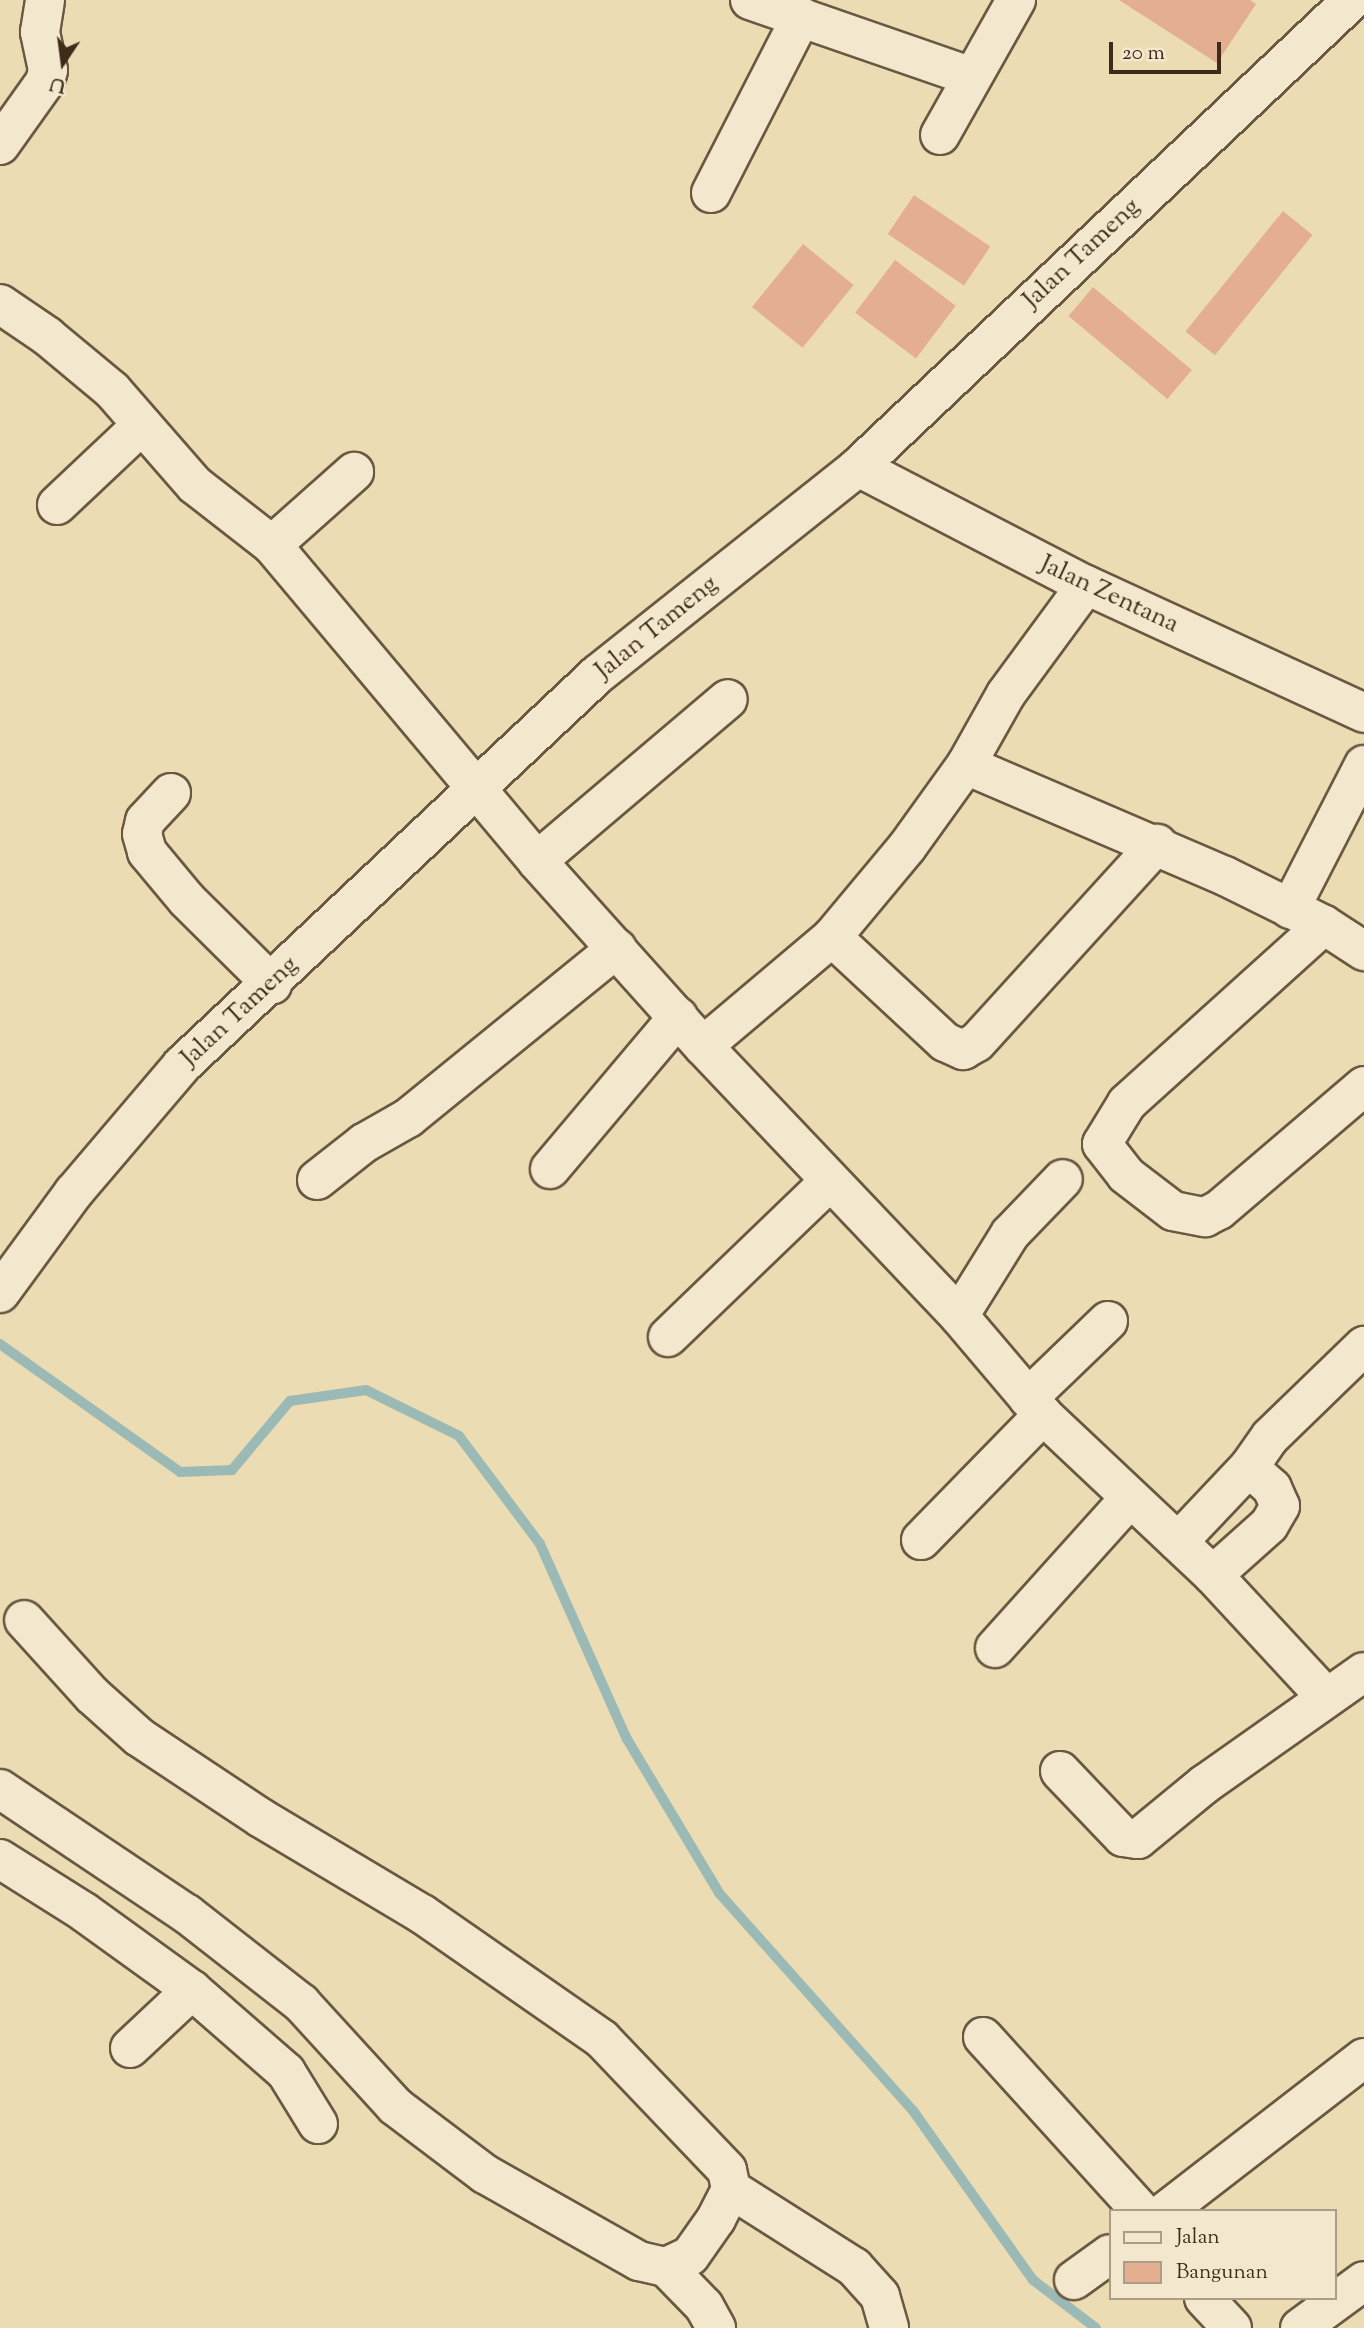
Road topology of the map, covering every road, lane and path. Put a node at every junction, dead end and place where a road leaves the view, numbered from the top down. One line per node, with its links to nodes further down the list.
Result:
1 (45, 0): 8 (street)
2 (750, 0): 5 (street)
3 (1016, 0): 6 (street)
4 (1352, 0): 12 (street, Jalan Tameng)
5 (801, 18): 6 (street); 9 (street)
6 (972, 77): 7 (street)
7 (940, 135)
8 (0, 145)
9 (710, 194)
10 (0, 304): 11 (street)
11 (142, 425): 14 (street); 15 (street)
12 (858, 467): 16 (street, Jalan Zentana); 21 (street, Jalan Tameng)
13 (354, 472): 15 (street)
14 (57, 505)
15 (272, 545): 21 (street)
16 (1086, 585): 18 (street, Jalan Zentana); 19 (street)
17 (728, 699): 24 (street)
18 (1364, 713)
19 (965, 765): 23 (street); 26 (street)
20 (1364, 765): 25 (street)
21 (475, 785): 24 (street); 29 (street, Jalan Tameng)
22 (171, 793): 29 (street)
23 (1157, 844): 25 (street); 26 (street)
24 (537, 861): 27 (street)
25 (1307, 917): 28 (street); 32 (street)
26 (832, 937): 31 (street)
27 (617, 948): 30 (street); 35 (street)
28 (1364, 951)
29 (272, 984): 37 (street, Jalan Tameng)
30 (678, 1017): 31 (street); 33 (street)
31 (703, 1046): 36 (street)
32 (1364, 1086)
33 (550, 1169)
34 (1062, 1179): 38 (street)
35 (317, 1181)
36 (830, 1181): 38 (street); 40 (street)
37 (3, 1289)
38 (959, 1316): 42 (street)
39 (1108, 1321): 42 (street)
40 (668, 1337)
41 (1364, 1346): 43 (street)
42 (1036, 1407): 44 (street); 45 (street)
43 (1249, 1467): 46 (street); 47 (street)
44 (1130, 1498): 46 (street); 49 (street)
45 (921, 1540)
46 (1178, 1542): 47 (street)
47 (1213, 1575): 51 (street)
48 (24, 1620): 62 (street)
49 (995, 1648)
50 (1364, 1672): 51 (street)
51 (1325, 1696): 52 (street)
52 (1060, 1771)
53 (0, 1789): 56 (street)
54 (0, 1859): 55 (street)
55 (192, 1990): 58 (street); 60 (street)
56 (330, 2031): 60 (street); 66 (street)
57 (983, 2037): 63 (street)
58 (130, 2048)
59 (1364, 2058): 64 (street)
60 (286, 2072): 61 (street)
61 (318, 2124)
62 (731, 2189): 66 (street); 71 (street)
63 (1139, 2209)
64 (1170, 2209)
65 (1108, 2255): 67 (street)
66 (666, 2267): 70 (street)
67 (1074, 2280)
68 (1364, 2281): 73 (street)
69 (1206, 2300): 72 (street)
70 (716, 2328)
71 (889, 2328)
72 (1232, 2328)
73 (1300, 2328)

